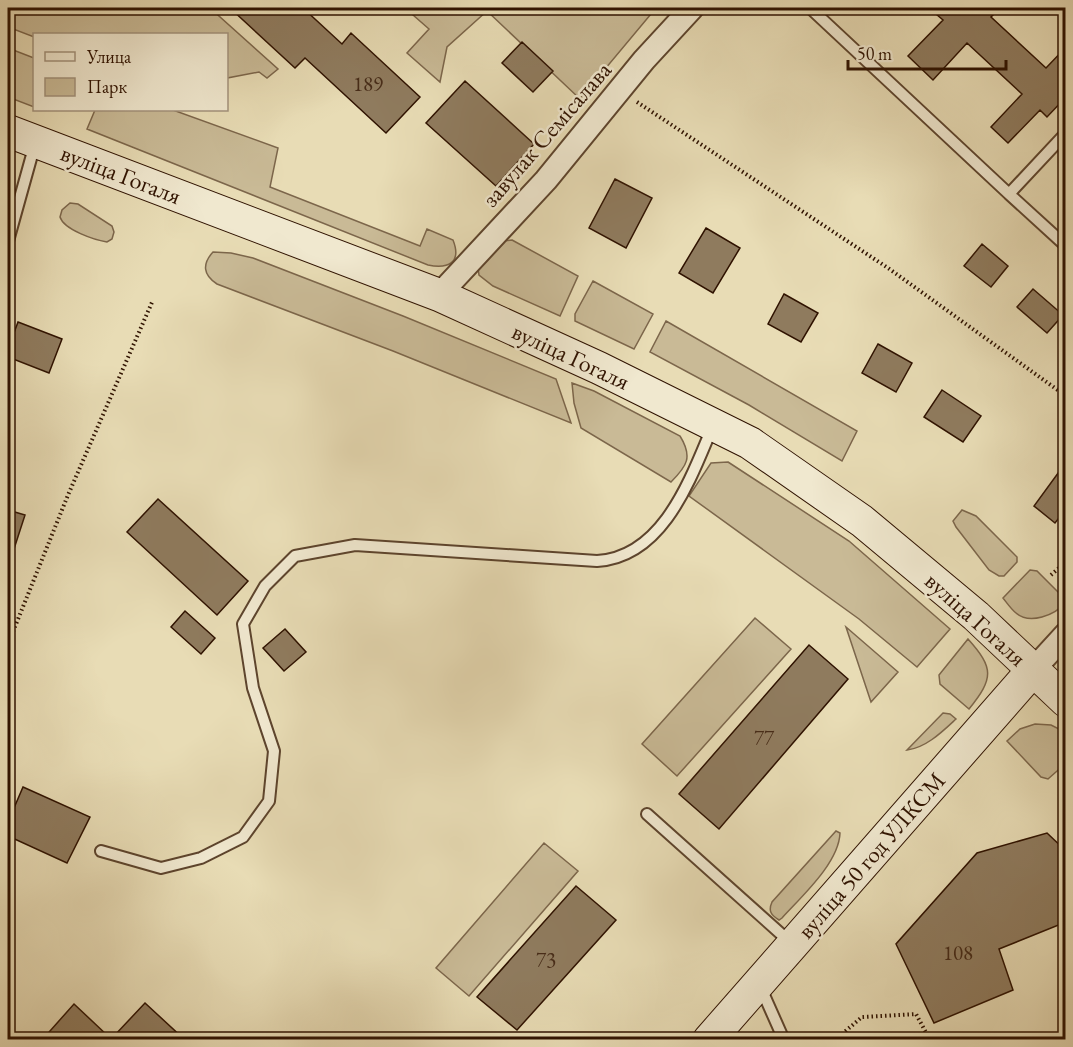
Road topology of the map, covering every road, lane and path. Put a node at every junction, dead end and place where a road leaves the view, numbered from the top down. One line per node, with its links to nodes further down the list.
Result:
1 (692, 8): 3 (street, завулак Семісалава)
2 (810, 8): 6 (lane)
3 (619, 90): 9 (street, завулак Семісалава); 11 (path)
4 (1065, 133): 6 (lane)
5 (22, 136): 7 (lane); 9 (main road, вуліца Гогаля)
6 (1009, 194): 8 (lane)
7 (8, 241)
8 (1065, 246)
9 (439, 295): 12 (main road, вуліца Гогаля)
10 (153, 300): 16 (path)
11 (1065, 396)
12 (714, 425): 17 (main road, вуліца Гогаля); 20 (lane)
13 (1065, 562): 14 (path)
14 (1051, 575)
15 (1065, 634): 17 (street)
16 (8, 644)
17 (1033, 670): 18 (main road, вуліца Гогаля); 21 (main road, вуліца 50 год УЛКСМ)
18 (1065, 701)
19 (646, 814): 21 (lane)
20 (100, 851)
21 (793, 944): 22 (main road, вуліца 50 год УЛКСМ)
22 (758, 983): 23 (main road, вуліца 50 год УЛКСМ); 24 (lane)
23 (709, 1040)
24 (784, 1040)
25 (835, 1040): 26 (path)
26 (930, 1040)

